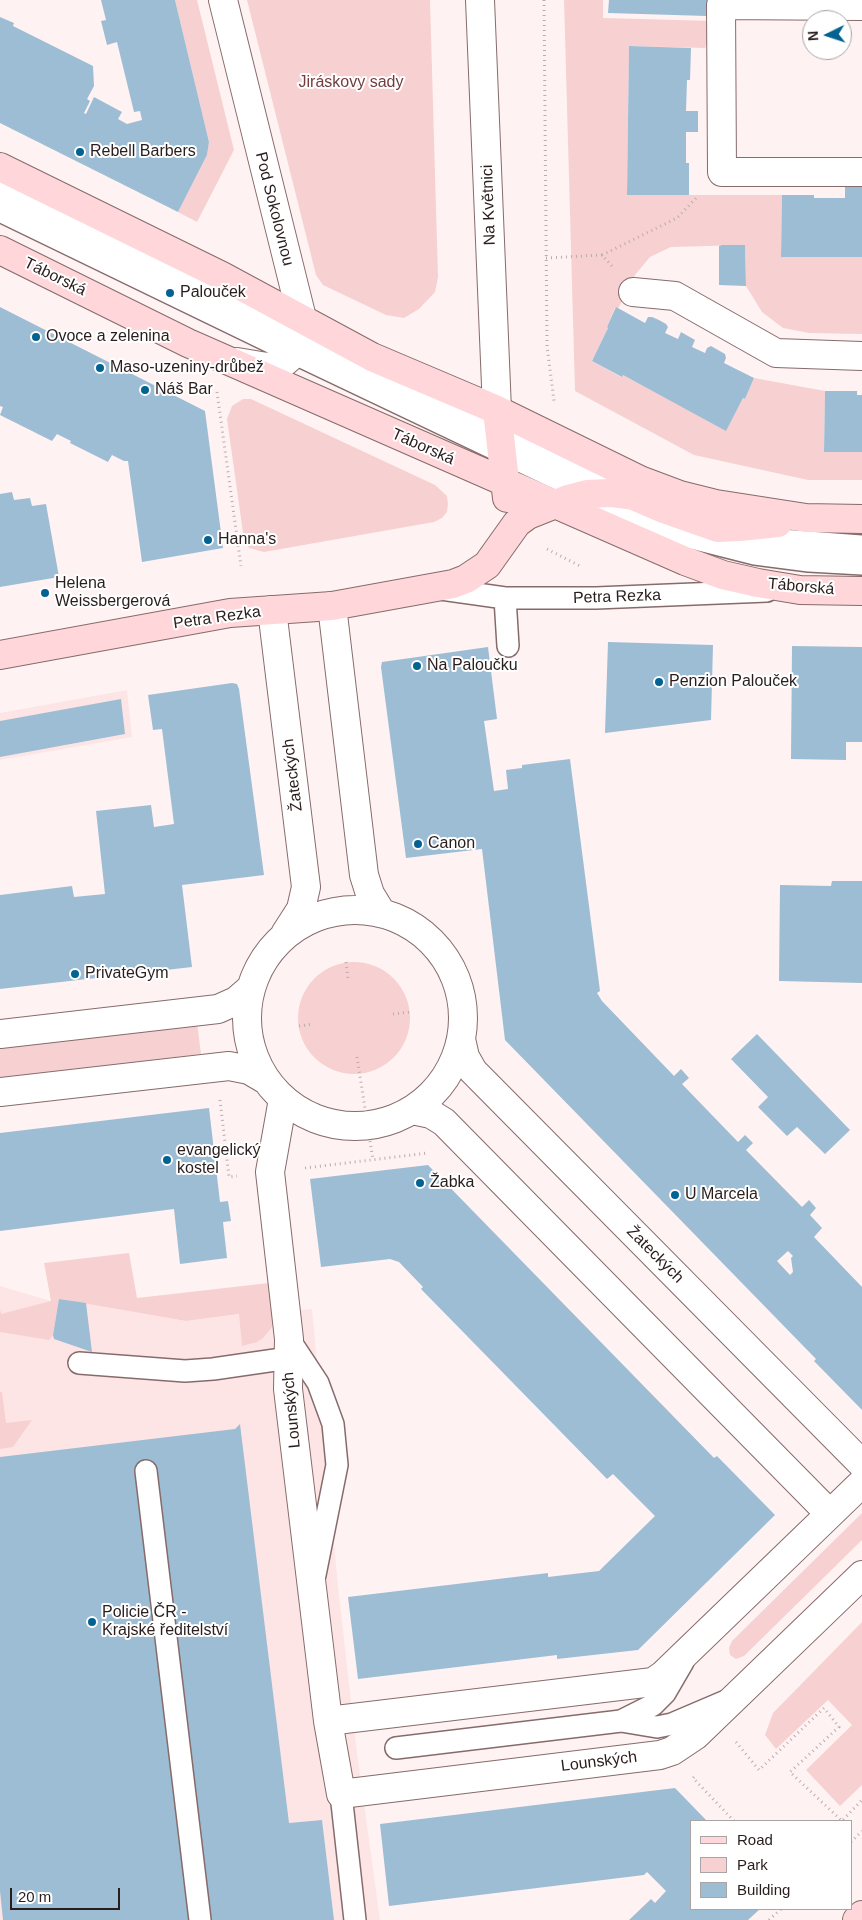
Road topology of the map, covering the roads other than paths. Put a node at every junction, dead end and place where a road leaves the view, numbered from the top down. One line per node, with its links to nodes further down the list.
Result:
1 (223, 0): 10 (street, Pod Sokolovnou)
2 (480, 0): 13 (street, Na Květnici)
3 (862, 6): 5 (street)
4 (0, 167): 10 (street)
5 (862, 172)
6 (0, 190): 10 (lane)
7 (0, 211): 10 (lane)
8 (0, 250): 12 (street, Táborská)
9 (634, 292): 11 (street)
10 (298, 336): 12 (street); 13 (lane); 13 (street)
11 (862, 356)
12 (232, 362): 14 (street, Táborská)
13 (500, 432): 14 (street); 15 (lane); 16 (lane); 18 (street)
14 (505, 482): 17 (street, Táborská); 21 (street)
15 (587, 494): 16 (street, Petra Rezka); 17 (street, Petra Rezka); 23 (lane)
16 (633, 496): 20 (street, Petra Rezka)
17 (553, 504): 21 (street, Petra Rezka); 25 (street, Táborská)
18 (806, 518): 19 (street); 20 (street)
19 (862, 519)
20 (718, 528): 22 (lane)
21 (510, 532): 24 (street, Petra Rezka)
22 (862, 546)
23 (862, 564)
24 (435, 589): 27 (lane, Petra Rezka); 28 (street, Petra Rezka)
25 (800, 590): 26 (street, Táborská); 27 (lane, Petra Rezka)
26 (862, 591)
27 (505, 598): 30 (lane)
28 (332, 606): 29 (street, Petra Rezka); 32 (street)
29 (272, 610): 31 (street, Petra Rezka); 33 (street, Žateckých)
30 (508, 646)
31 (0, 655)
32 (381, 912): 33 (street, Žateckých); 36 (street, Žateckých)
33 (284, 935): 34 (street, Žateckých)
34 (250, 988): 35 (street, Žateckých); 37 (street, Žateckých)
35 (0, 1034)
36 (461, 1039): 39 (street, Žateckých); 42 (street, Žateckých)
37 (274, 1090): 38 (street, Žateckých); 39 (street, Žateckých); 40 (street, Lounských)
38 (0, 1092)
39 (412, 1110): 45 (street)
40 (289, 1349): 41 (lane); 47 (street, Lounských); 47 (lane)
41 (79, 1363)
42 (862, 1464)
43 (146, 1471): 55 (lane)
44 (862, 1482): 45 (street)
45 (829, 1513): 48 (street)
46 (862, 1575): 49 (street, Lounských)
47 (312, 1590): 50 (street, Lounských)
48 (689, 1651): 50 (street); 51 (lane)
49 (732, 1699): 51 (lane); 53 (street, Lounských)
50 (328, 1721): 53 (street, Lounských)
51 (621, 1722): 52 (lane)
52 (396, 1748)
53 (341, 1794): 56 (lane)
54 (862, 1915): 57 (street)
55 (200, 1920)
56 (355, 1920)
57 (857, 1920)

